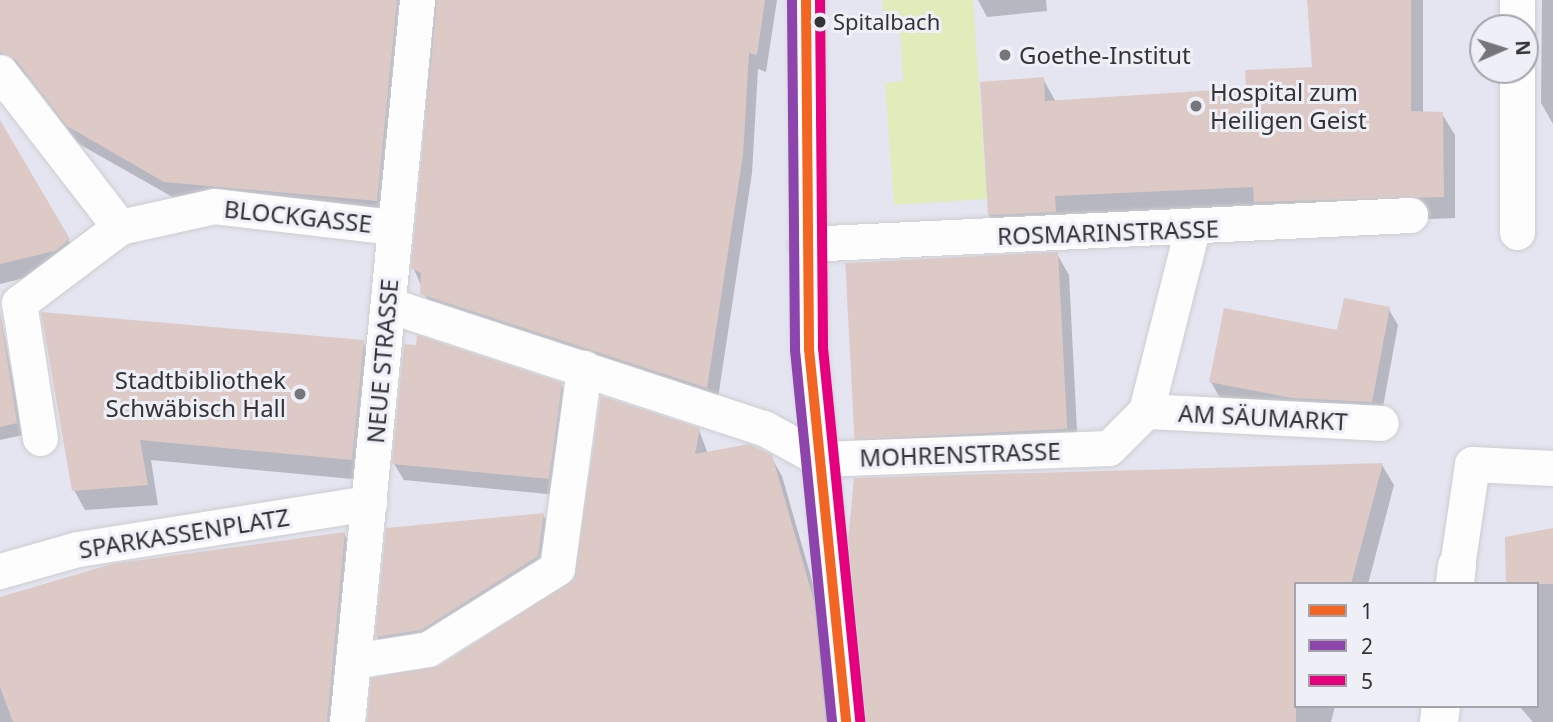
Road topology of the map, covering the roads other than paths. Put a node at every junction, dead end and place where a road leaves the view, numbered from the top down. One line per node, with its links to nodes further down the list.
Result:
1 (417, 0): 6 (street, NEUE STRASSE)
2 (806, 0): 10 (street)
3 (0, 72): 7 (street)
4 (1517, 84): 9 (street)
5 (1410, 215): 8 (street, ROSMARINSTRASSE)
6 (394, 226): 7 (street, BLOCKGASSE); 12 (street, NEUE STRASSE)
7 (120, 227): 11 (street)
8 (1192, 229): 10 (street, ROSMARINSTRASSE); 14 (street)
9 (1517, 232)
10 (806, 244): 17 (street)
11 (9, 304): 16 (street)
12 (389, 305): 13 (street); 19 (street, NEUE STRASSE)
13 (584, 368): 17 (street); 22 (street)
14 (1146, 411): 15 (street, AM SÄUMARKT); 17 (street, MOHRENSTRASSE)
15 (1381, 423)
16 (40, 438)
17 (820, 459): 24 (street)
18 (1553, 468): 21 (street)
19 (369, 503): 20 (street, SPARKASSENPLATZ); 22 (street, NEUE STRASSE)
20 (0, 571)
21 (1456, 575)
22 (353, 661): 23 (street, NEUE STRASSE)
23 (347, 722)
24 (846, 722)

